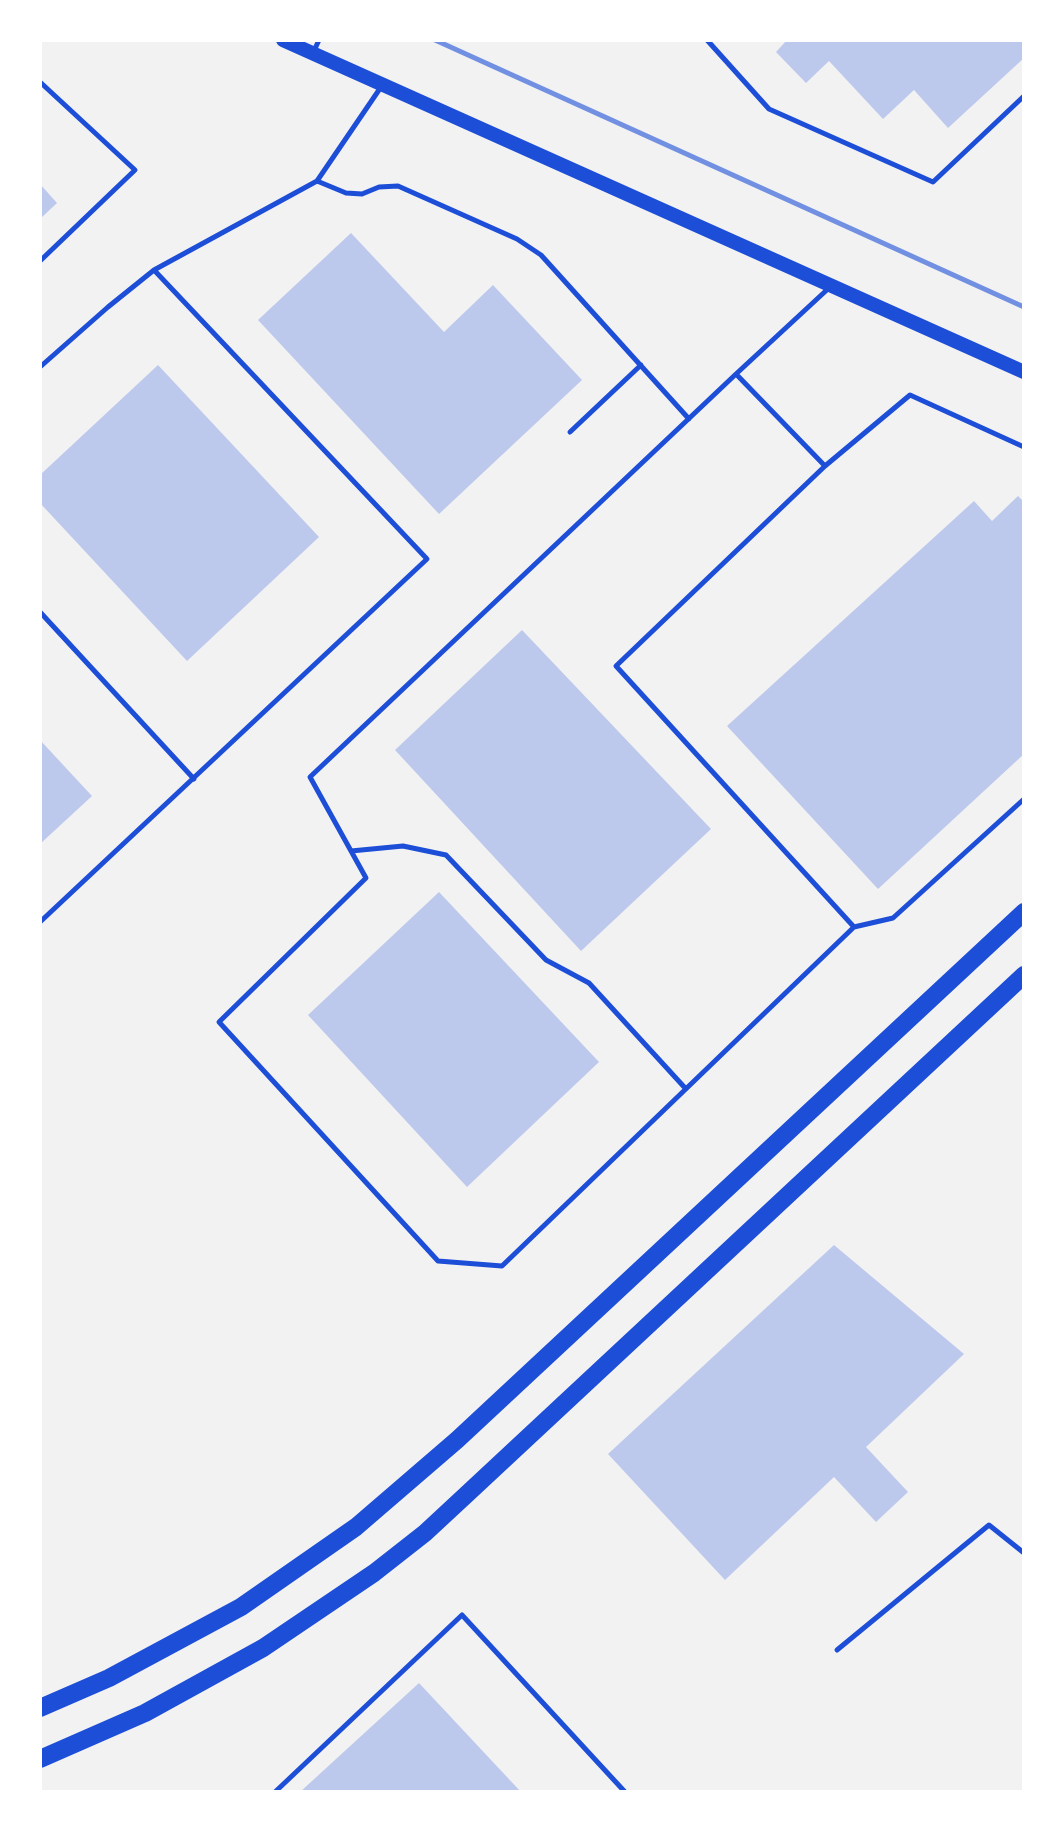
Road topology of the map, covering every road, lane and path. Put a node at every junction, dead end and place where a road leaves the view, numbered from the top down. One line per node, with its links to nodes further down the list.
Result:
1 (284, 40): 3 (main road)
2 (707, 40): 6 (lane)
3 (316, 47): 5 (main road)
4 (40, 82): 8 (lane)
5 (383, 85): 7 (lane); 10 (main road)
6 (1024, 96)
7 (317, 181): 9 (lane); 11 (lane)
8 (40, 261)
9 (154, 270): 12 (lane); 20 (lane)
10 (832, 285): 13 (main road); 14 (lane)
11 (641, 365): 15 (lane); 16 (lane)
12 (40, 367)
13 (1024, 372)
14 (736, 374): 15 (lane); 18 (lane)
15 (689, 419): 22 (lane)
16 (570, 432)
17 (1024, 447): 18 (lane)
18 (825, 466): 25 (lane)
19 (40, 612): 20 (lane)
20 (194, 779): 24 (lane)
21 (1024, 799): 25 (lane)
22 (351, 851): 27 (lane); 27 (lane)
23 (1024, 912): 30 (main road)
24 (40, 922)
25 (854, 927): 27 (lane)
26 (1024, 975): 31 (main road)
27 (686, 1089)
28 (1024, 1553): 29 (lane)
29 (837, 1650)
30 (40, 1708)
31 (40, 1759)
32 (275, 1792): 33 (lane)
33 (625, 1792)

